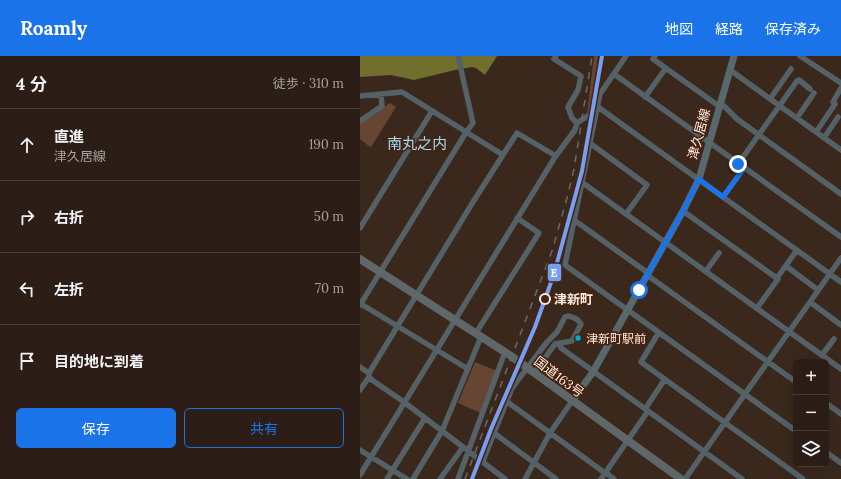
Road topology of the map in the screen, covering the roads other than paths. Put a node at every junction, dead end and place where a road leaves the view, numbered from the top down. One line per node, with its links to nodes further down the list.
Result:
1 (458, 56): 25 (street)
2 (556, 56): 24 (street)
3 (626, 56): 10 (street)
4 (655, 56): 7 (street)
5 (734, 56): 9 (main road, 津久居線)
6 (800, 56): 11 (street)
7 (666, 68): 15 (street); 17 (street)
8 (791, 69): 16 (street)
9 (730, 70): 16 (street); 17 (main road, 津久居線)
10 (614, 74): 15 (street); 19 (street)
11 (841, 83)
12 (841, 88): 26 (street)
13 (381, 94): 14 (street); 20 (street); 23 (street)
14 (360, 96)
15 (645, 97): 29 (street)
16 (770, 99): 18 (street)
17 (720, 105): 27 (street); 29 (main road, 津久居線)
18 (780, 106): 22 (street); 22 (street); 27 (street)
19 (597, 108): 24 (street); 30 (street); 36 (street)
20 (432, 111): 25 (street); 44 (street)
21 (838, 117): 28 (street)
22 (797, 118): 26 (street)
23 (360, 120)
24 (577, 122): 33 (street)
25 (466, 132): 32 (street); 53 (street)
26 (816, 132): 28 (street)
27 (759, 135): 34 (street); 38 (street)
28 (824, 138): 31 (street)
29 (710, 143): 34 (street); 36 (main road, 津久居線)
30 (591, 144): 37 (street); 41 (street)
31 (840, 147)
32 (503, 155): 33 (street); 59 (street)
33 (556, 156): 42 (street)
34 (738, 164): 35 (street)
35 (744, 168): 39 (street); 45 (street)
36 (699, 179): 39 (street); 40 (main road, 津久居線)
37 (583, 183): 41 (street); 43 (street)
38 (841, 194)
39 (723, 197): 47 (street)
40 (683, 211): 46 (main road, 津久居線); 56 (street)
41 (626, 214): 46 (street)
42 (517, 218): 64 (street); 69 (street)
43 (574, 220): 54 (street); 63 (street)
44 (360, 228)
45 (841, 237)
46 (665, 242): 52 (street); 54 (main road, 津久居線)
47 (798, 250): 51 (street); 55 (street)
48 (719, 253): 52 (street)
49 (841, 258): 55 (street)
50 (360, 259): 53 (highway, 国道163号)
51 (786, 266): 56 (street); 58 (street)
52 (706, 271): 62 (street)
53 (380, 272): 59 (highway, 国道163号); 61 (street)
54 (648, 274): 63 (main road, 津久居線); 75 (street)
55 (830, 274): 57 (street); 58 (street)
56 (777, 278): 62 (street)
57 (841, 282)
58 (818, 290): 60 (street)
59 (416, 295): 64 (highway, 国道163号); 66 (street)
60 (810, 302): 65 (street); 68 (street)
61 (360, 304): 66 (street)
62 (757, 308): 68 (street)
63 (628, 309): 67 (street); 80 (main road, 津久居線)
64 (454, 320): 69 (highway, 国道163号); 72 (street)
65 (841, 325)
66 (397, 326): 72 (street); 81 (street)
67 (659, 332): 82 (street); 85 (street)
68 (789, 332): 74 (street); 75 (street)
69 (478, 335): 73 (highway, 国道163号); 77 (street)
70 (834, 339): 74 (street)
71 (559, 343): 79 (street); 79 (street); 80 (street)
72 (436, 350): 77 (street); 88 (street)
73 (506, 352): 79 (highway, 国道163号); 101 (street)
74 (822, 355): 78 (street)
75 (768, 362): 83 (street); 85 (street)
76 (360, 367): 81 (street)
77 (468, 369): 95 (street)
78 (841, 369)
79 (531, 371): 86 (street); 87 (highway, 国道163号)
80 (593, 372): 87 (main road, 津久居線); 90 (street)
81 (369, 375): 84 (street); 88 (street)
82 (665, 379): 90 (street); 93 (street)
83 (793, 380)
84 (360, 390)
85 (745, 394): 93 (street); 94 (street)
86 (506, 401): 96 (street); 97 (street)
87 (572, 401): 97 (street); 98 (highway, 国道163号)
88 (404, 402): 92 (street); 104 (street)
89 (829, 405): 91 (street)
90 (646, 410): 98 (street); 102 (street)
91 (841, 414)
92 (425, 418): 95 (street); 108 (street)
93 (725, 423): 102 (street); 124 (street)
94 (793, 429)
95 (442, 431): 99 (street); 113 (street)
96 (494, 433): 105 (street); 106 (street)
97 (550, 433): 106 (street); 109 (street)
98 (627, 441): 109 (street); 121 (highway, 国道163号)
99 (463, 447): 101 (street); 114 (street)
100 (360, 450): 104 (street)
101 (469, 451): 105 (street); 115 (street)
102 (704, 452): 122 (street); 123 (street)
103 (829, 454): 107 (street)
104 (371, 457): 108 (street); 110 (street)
105 (483, 461): 116 (street)
106 (534, 463): 117 (street); 118 (street)
107 (841, 463)
108 (392, 470): 111 (street); 112 (street)
109 (605, 473): 119 (street); 120 (street)
110 (360, 475)
111 (387, 479)
112 (407, 479)
113 (413, 479)
114 (440, 479)
115 (458, 479)
116 (505, 479)
117 (525, 479)
118 (556, 479)
119 (601, 479)
120 (614, 479)
121 (681, 479)
122 (685, 479)
123 (742, 479)
124 (803, 479)

